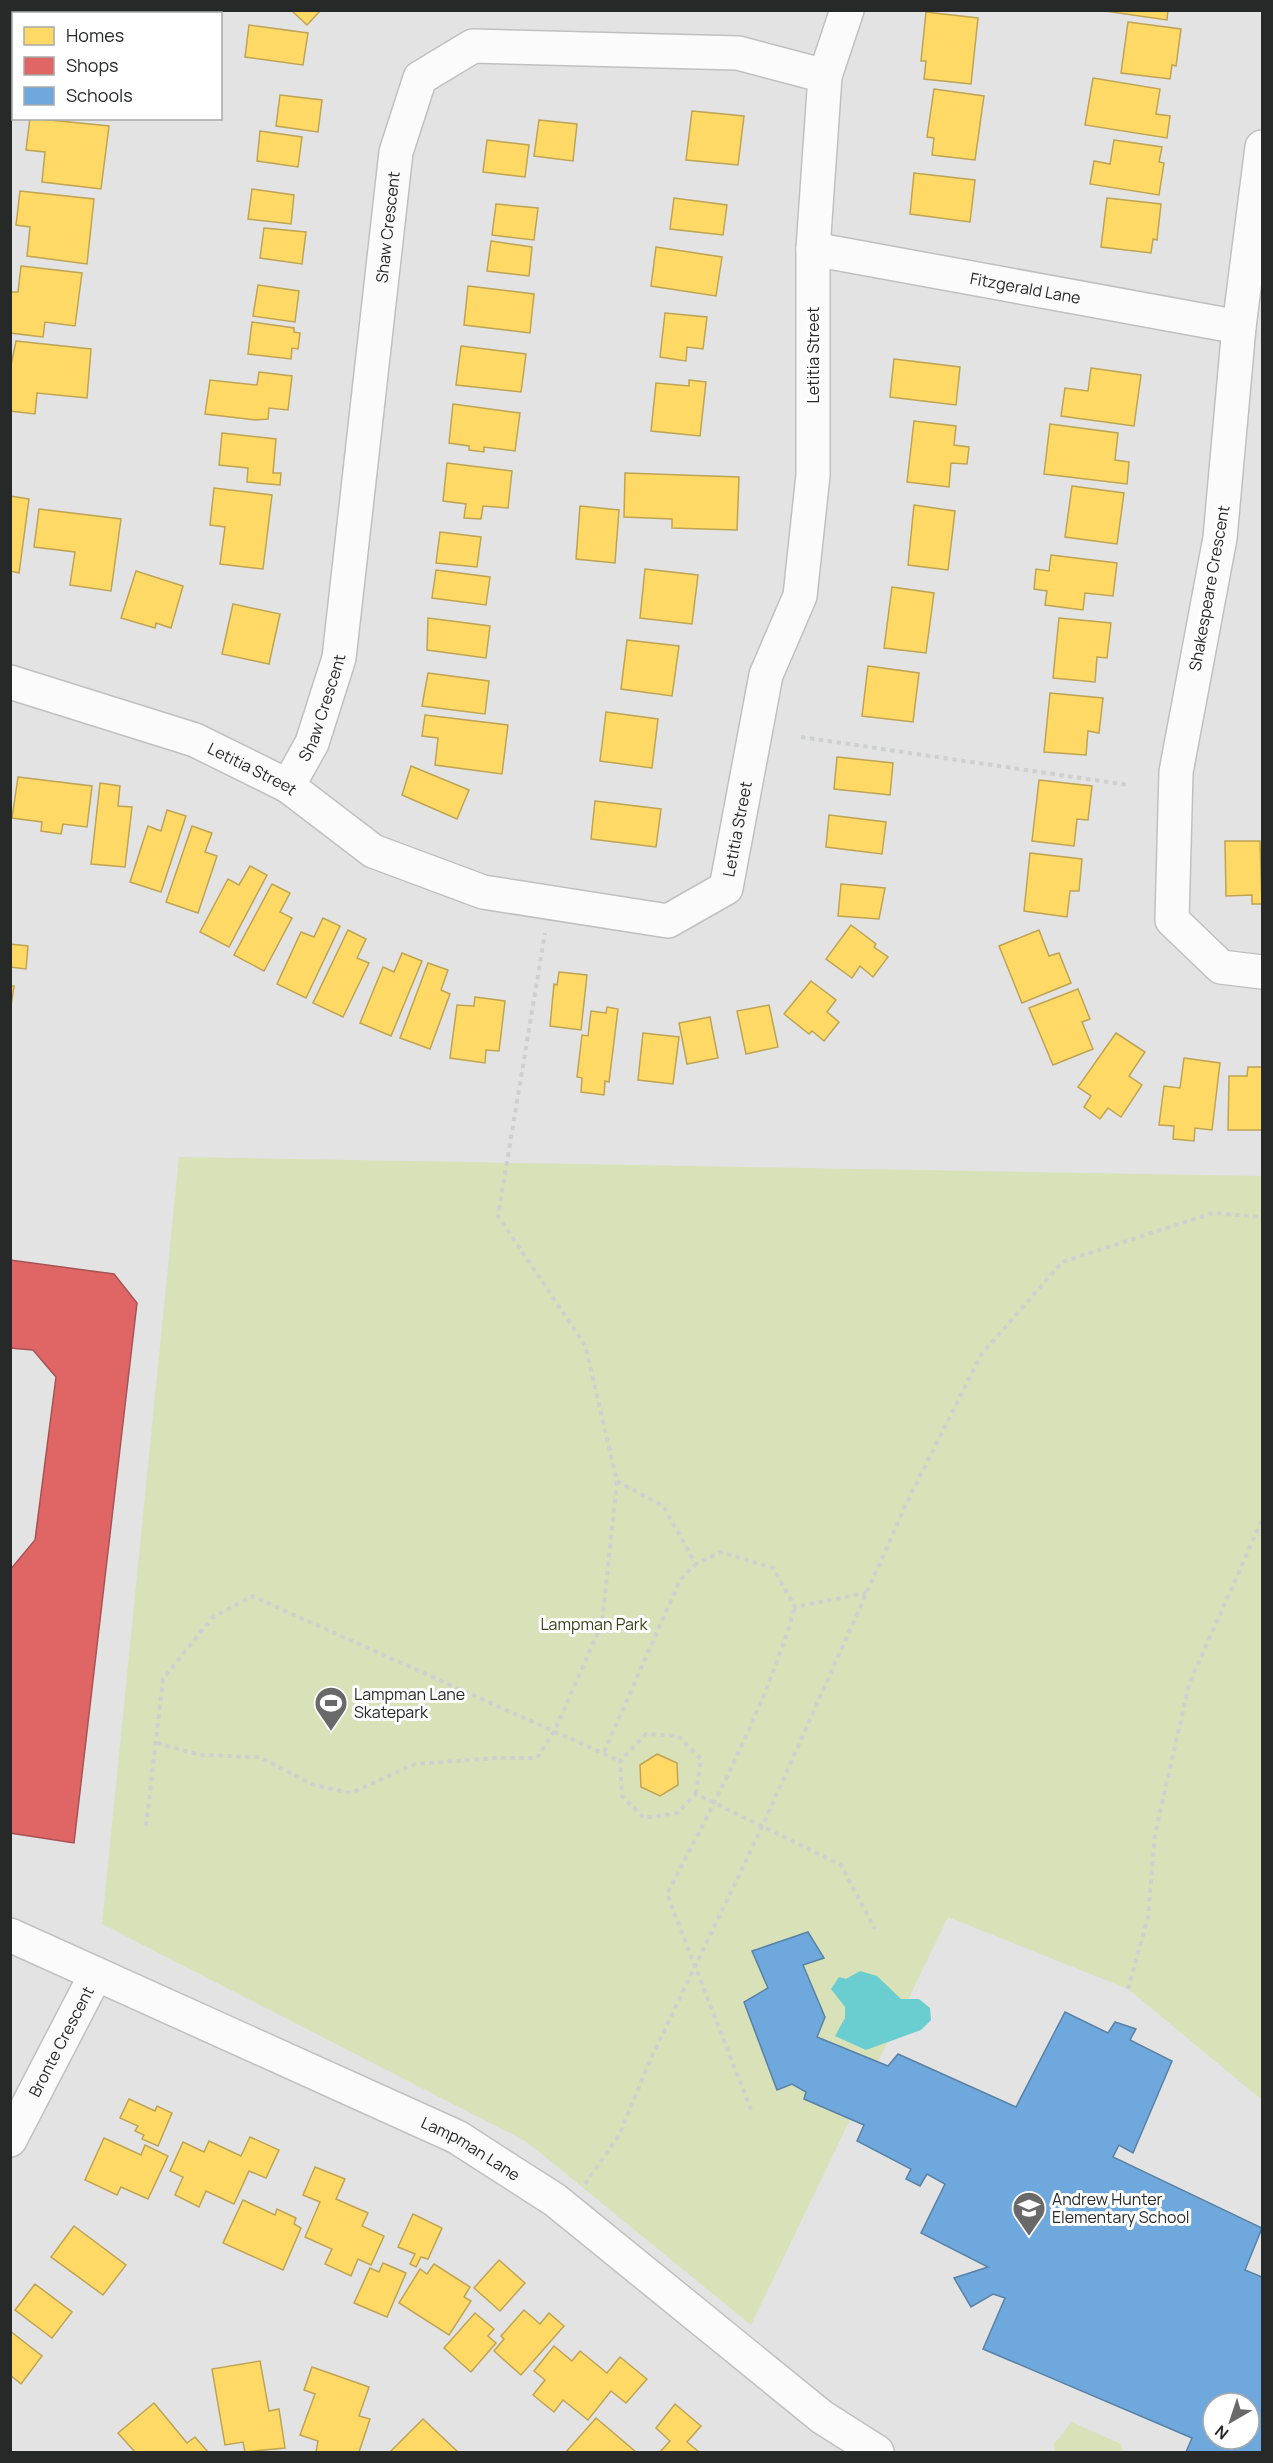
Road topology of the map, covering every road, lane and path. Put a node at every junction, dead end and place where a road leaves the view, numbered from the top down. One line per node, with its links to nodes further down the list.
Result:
1 (847, 10): 2 (street, Letitia Street)
2 (825, 76): 4 (street, Letitia Street); 9 (street, Shaw Crescent)
3 (1263, 147): 5 (street, Shakespeare Crescent)
4 (813, 249): 5 (street, Fitzgerald Lane); 10 (street, Letitia Street)
5 (1239, 327): 11 (street, Shakespeare Crescent)
6 (10, 682): 9 (street, Letitia Street)
7 (801, 737): 8 (path)
8 (1128, 785)
9 (288, 786): 10 (street, Letitia Street)
10 (550, 903): 13 (path)
11 (1263, 972)
12 (1263, 1217): 16 (path)
13 (617, 1481): 15 (path); 18 (path)
14 (1263, 1520): 30 (path)
15 (696, 1564): 17 (path); 20 (path)
16 (866, 1593): 17 (path); 25 (path)
17 (795, 1607): 23 (path)
18 (555, 1730): 19 (path); 19 (path); 20 (path)
19 (157, 1743): 24 (path)
20 (604, 1752): 21 (path)
21 (620, 1761): 22 (path); 22 (path)
22 (696, 1794): 23 (path)
23 (714, 1803): 25 (path); 28 (path)
24 (146, 1826)
25 (762, 1827): 26 (path); 28 (path)
26 (875, 1929)
27 (10, 1935): 29 (street, Lampman Lane)
28 (695, 1966): 31 (path); 33 (path)
29 (96, 1974): 32 (street, Bronte Crescent); 33 (street, Lampman Lane)
30 (1128, 1989)
31 (751, 2110)
32 (10, 2140)
33 (567, 2210): 34 (street, Lampman Lane)
34 (877, 2452)

